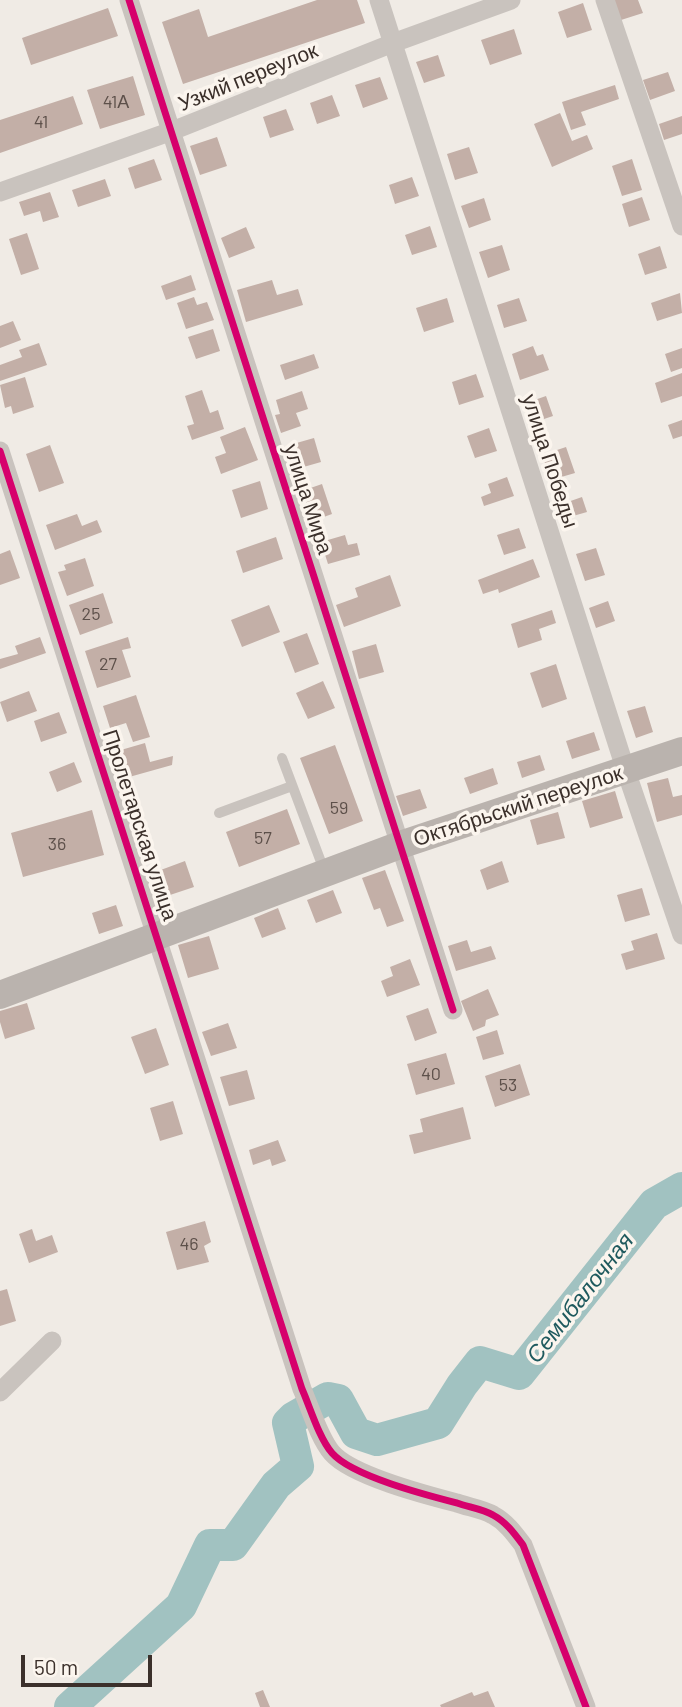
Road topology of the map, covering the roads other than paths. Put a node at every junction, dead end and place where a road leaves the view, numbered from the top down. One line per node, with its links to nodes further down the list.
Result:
1 (129, 0): 6 (street, улица Мира)
2 (379, 0): 5 (street, улица Победы)
3 (512, 0): 5 (street, Узкий переулок)
4 (604, 0): 8 (street)
5 (393, 43): 6 (street, Узкий переулок); 12 (street, улица Победы)
6 (172, 131): 7 (street, Узкий переулок); 15 (street, улица Мира)
7 (0, 192)
8 (682, 226)
9 (0, 451): 18 (street, Пролетарская улица)
10 (682, 751): 12 (street, Октябрьский переулок)
11 (282, 758): 13 (lane)
12 (626, 771): 15 (street, Октябрьский переулок); 17 (street, улица Победы)
13 (292, 786): 14 (lane); 16 (lane)
14 (219, 813)
15 (400, 845): 16 (street, Октябрьский переулок); 20 (street, улица Мира)
16 (325, 873): 18 (street, Октябрьский переулок)
17 (682, 935)
18 (158, 938): 19 (street, Октябрьский переулок); 23 (street, Пролетарская улица)
19 (0, 995)
20 (453, 1010)
21 (52, 1341): 22 (street)
22 (0, 1392)
23 (586, 1707)

